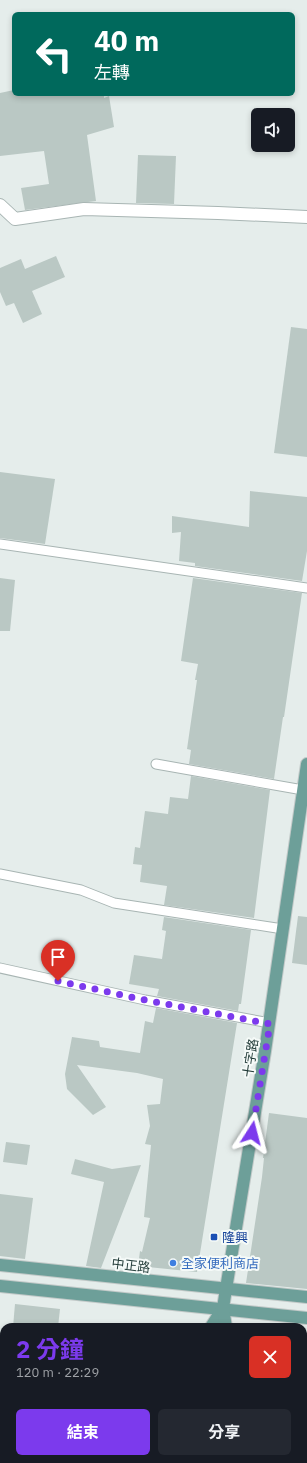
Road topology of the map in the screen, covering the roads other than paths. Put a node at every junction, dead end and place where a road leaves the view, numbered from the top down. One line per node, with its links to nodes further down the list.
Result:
1 (0, 205): 2 (street)
2 (307, 218)
3 (0, 544): 4 (lane)
4 (307, 588)
5 (156, 764): 7 (lane)
6 (307, 764): 7 (main road, 十字路)
7 (303, 790): 9 (main road, 十字路)
8 (0, 874): 9 (lane)
9 (284, 929): 11 (main road, 十字路)
10 (0, 968): 11 (lane)
11 (270, 1024): 14 (main road, 十字路)
12 (0, 1265): 14 (main road, 中正路)
13 (0, 1286): 16 (main road)
14 (226, 1289): 15 (main road, 中正路); 16 (main road, 十字路)
15 (307, 1297)
16 (224, 1308): 17 (main road); 18 (main road, 十字路); 19 (main road, 十字路)
17 (307, 1318)
18 (214, 1323)
19 (226, 1323)

